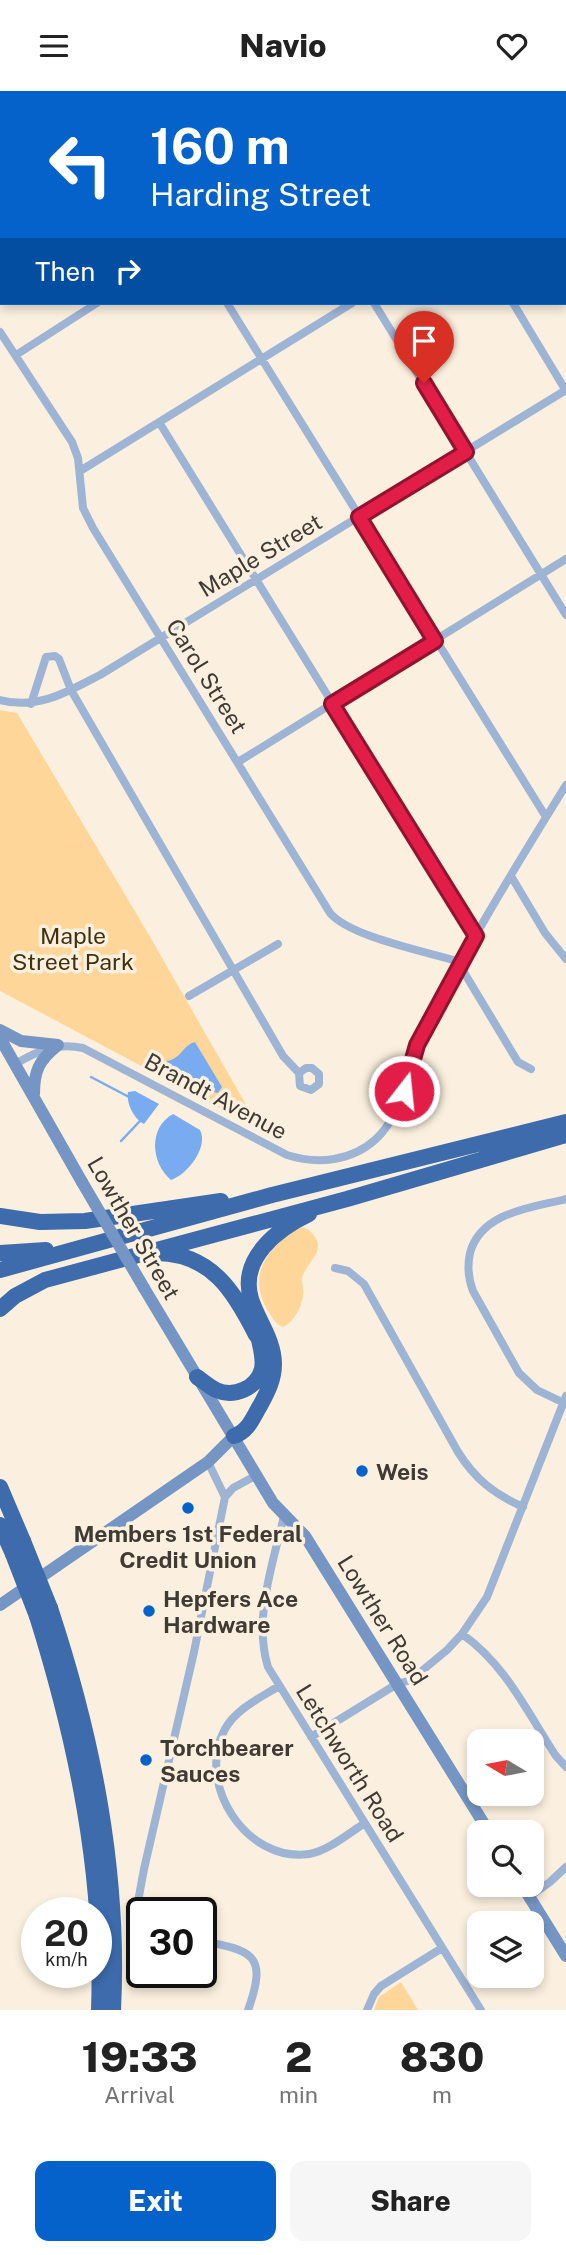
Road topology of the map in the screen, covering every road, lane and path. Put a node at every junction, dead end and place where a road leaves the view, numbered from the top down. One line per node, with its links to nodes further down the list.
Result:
1 (94, 305): 7 (street)
2 (228, 305): 8 (street)
3 (349, 305): 8 (street)
4 (375, 305): 11 (street)
5 (514, 305): 9 (street)
6 (0, 332): 7 (street, Carol Street)
7 (16, 355): 12 (street, Carol Street)
8 (262, 358): 10 (street); 13 (street)
9 (566, 390): 11 (street, Maple Street)
10 (159, 422): 12 (street); 16 (street)
11 (466, 452): 13 (street, Maple Street); 15 (street)
12 (79, 471): 18 (street, Carol Street)
13 (359, 517): 16 (street, Maple Street); 19 (street)
14 (566, 559): 15 (street)
15 (541, 575): 17 (street); 19 (street)
16 (256, 580): 18 (street, Maple Street); 23 (street)
17 (566, 615)
18 (161, 638): 20 (street, Maple Street); 24 (street, Carol Street)
19 (435, 641): 23 (street); 26 (street)
20 (71, 690): 22 (street, Maple Street); 22 (street); 32 (street)
21 (0, 700): 22 (street, Maple Street)
22 (31, 704)
23 (332, 704): 24 (street); 28 (street)
24 (238, 762): 31 (street, Carol Street)
25 (566, 785): 26 (street, Brandt Avenue)
26 (546, 817): 27 (street, Brandt Avenue)
27 (511, 876): 28 (street, Brandt Avenue); 30 (street)
28 (476, 936): 31 (street, Brandt Avenue)
29 (278, 944): 32 (street)
30 (566, 959)
31 (460, 963): 36 (street, Brandt Avenue); 38 (street)
32 (233, 970): 33 (street); 39 (street)
33 (189, 996)
34 (0, 1030): 36 (main road)
35 (0, 1038): 37 (main road, Lowther Street)
36 (58, 1045): 37 (street); 40 (main road)
37 (15, 1064): 40 (main road, Lowther Street)
38 (531, 1069)
39 (299, 1073)
40 (34, 1095): 56 (main road, Lowther Street, bridge)
41 (566, 1122): 43 (highway)
42 (566, 1133): 44 (highway); 53 (highway)
43 (272, 1195): 47 (highway); 48 (highway)
44 (347, 1199): 50 (highway); 58 (highway)
45 (564, 1200): 46 (street); 57 (street)
46 (566, 1212)
47 (0, 1216)
48 (96, 1242): 49 (highway); 52 (highway)
49 (0, 1253)
50 (130, 1256): 54 (highway); 55 (highway)
51 (335, 1269): 64 (street)
52 (0, 1270)
53 (0, 1278)
54 (0, 1309)
55 (259, 1340): 56 (highway); 58 (highway)
56 (197, 1377): 58 (main road, Lowther Street)
57 (565, 1401): 64 (street)
58 (234, 1436): 59 (main road); 60 (main road, Lowther Road)
59 (208, 1462): 63 (street); 68 (main road)
60 (257, 1475): 63 (street); 65 (main road, Lowther Road)
61 (0, 1487): 67 (highway)
62 (0, 1494): 67 (highway)
63 (225, 1497): 79 (street)
64 (523, 1507): 70 (street)
65 (284, 1516): 71 (main road, Lowther Road); 72 (street, Letchworth Road)
66 (0, 1525): 67 (highway)
67 (18, 1541): 69 (highway, bridge)
68 (0, 1605)
69 (43, 1612): 84 (highway); 85 (highway)
70 (462, 1634): 71 (street); 74 (street)
71 (397, 1684): 73 (street); 75 (main road, Lowther Road)
72 (279, 1686): 73 (street, Letchworth Road); 76 (street)
73 (311, 1737): 76 (street, Letchworth Road)
74 (566, 1767)
75 (482, 1820)
76 (365, 1823): 82 (street, Letchworth Road)
77 (566, 1867): 78 (street)
78 (544, 1886)
79 (138, 1897)
80 (529, 1897): 83 (main road)
81 (217, 1944): 86 (street)
82 (442, 1948): 87 (street); 88 (street, Letchworth Road)
83 (566, 1956)
84 (99, 2010)
85 (113, 2010)
86 (248, 2010)
87 (367, 2010)
88 (481, 2010)

